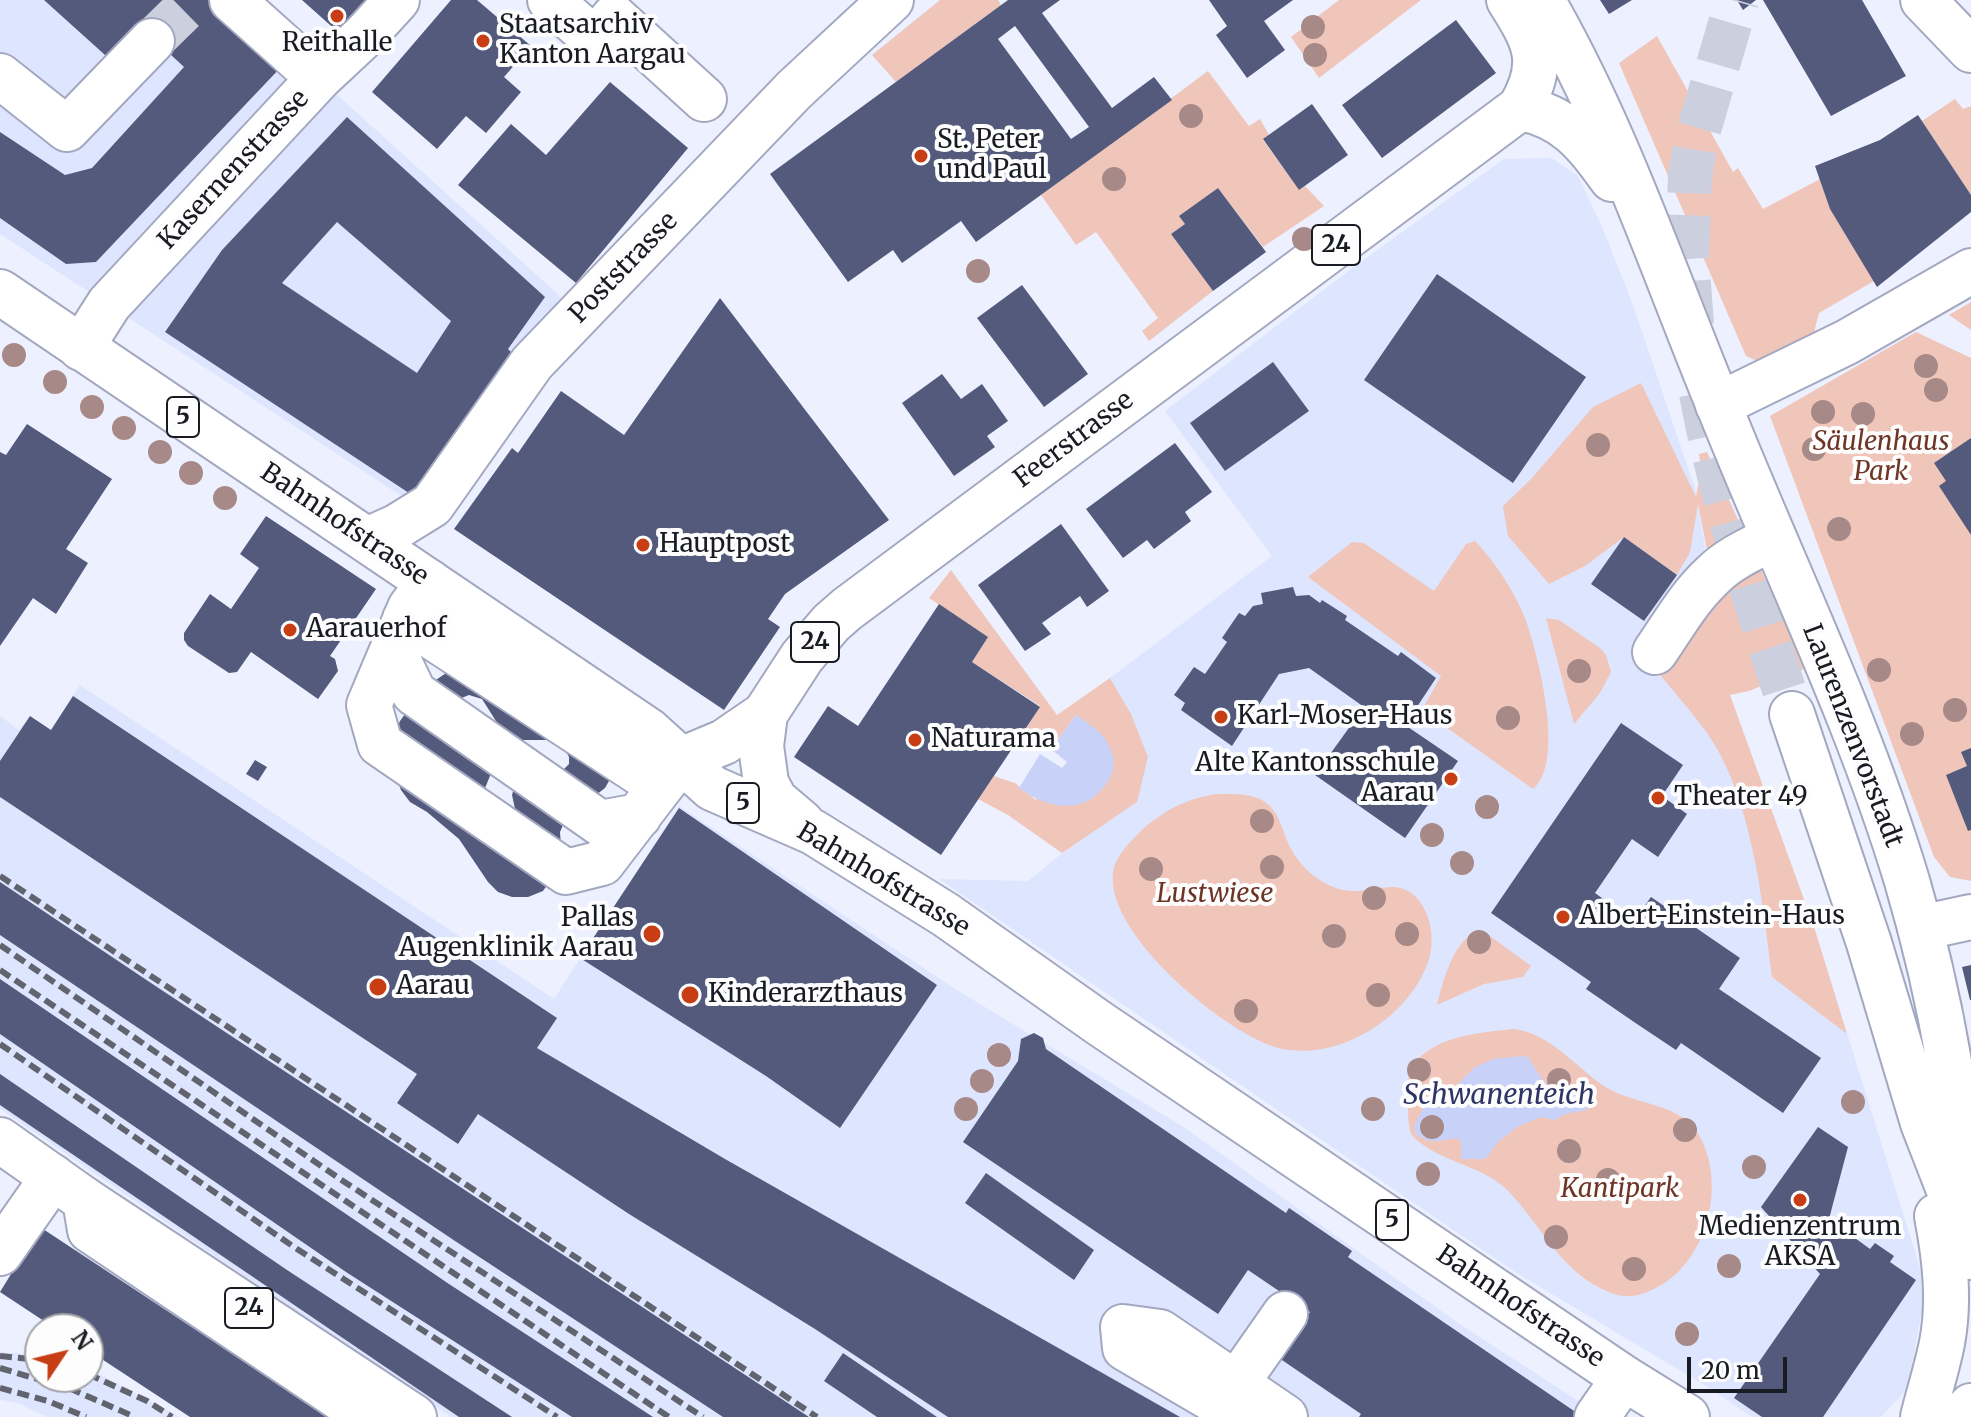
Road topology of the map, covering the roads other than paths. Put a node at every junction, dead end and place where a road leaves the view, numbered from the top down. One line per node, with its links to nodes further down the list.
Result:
1 (232, 0): 11 (main road)
2 (397, 0): 11 (main road, Kasernenstrasse)
3 (550, 0): 12 (main road)
4 (891, 0): 20 (main road, Poststrasse)
5 (1509, 0): 13 (main road)
6 (1542, 0): 14 (main road, Laurenzenvorstadt)
7 (1923, 0): 9 (main road)
8 (152, 41): 10 (main road)
9 (1971, 50)
10 (0, 76)
11 (319, 78): 17 (main road, Kasernenstrasse)
12 (704, 99)
13 (1520, 108): 14 (main road, Laurenzenvorstadt); 24 (main road, Feerstrasse / 24)
14 (1652, 237): 18 (main road, Laurenzenvorstadt)
15 (1971, 271): 18 (main road)
16 (0, 292): 17 (main road, Bahnhofstrasse / 5)
17 (81, 348): 20 (main road, Bahnhofstrasse / 5)
18 (1718, 405): 19 (main road, Laurenzenvorstadt)
19 (1773, 538): 23 (main road); 29 (main road, Laurenzenvorstadt)
20 (367, 540): 21 (main road, Bahnhofstrasse / 5)
21 (429, 582): 22 (main road); 26 (main road, Bahnhofstrasse / 5)
22 (399, 634): 26 (main road); 26 (main road)
23 (1655, 652)
24 (765, 714): 26 (main road); 27 (main road, Feerstrasse / 24)
25 (1792, 714): 30 (main road, Laurenzenvorstadt)
26 (660, 787): 27 (main road, Bahnhofstrasse / 5)
27 (813, 832): 38 (main road, Bahnhofstrasse / 5)
28 (1971, 917): 29 (main road)
29 (1920, 928): 34 (main road, Laurenzenvorstadt)
30 (1923, 1123): 35 (main road, Laurenzenvorstadt); 45 (main road, Laurenzenvorstadt)
31 (0, 1140): 32 (main road, 24)
32 (69, 1188): 33 (main road); 41 (main road, 24)
33 (0, 1253)
34 (1971, 1257)
35 (1971, 1264)
36 (1285, 1314): 39 (main road)
37 (1123, 1327): 39 (main road)
38 (1624, 1378): 43 (main road); 44 (main road, Bahnhofstrasse / 5)
39 (1240, 1400): 42 (main road)
40 (1971, 1407): 46 (main road); 47 (main road)
41 (404, 1411)
42 (1285, 1417)
43 (1597, 1417)
44 (1687, 1417)
45 (1923, 1417)
46 (1961, 1417)
47 (1969, 1417)

